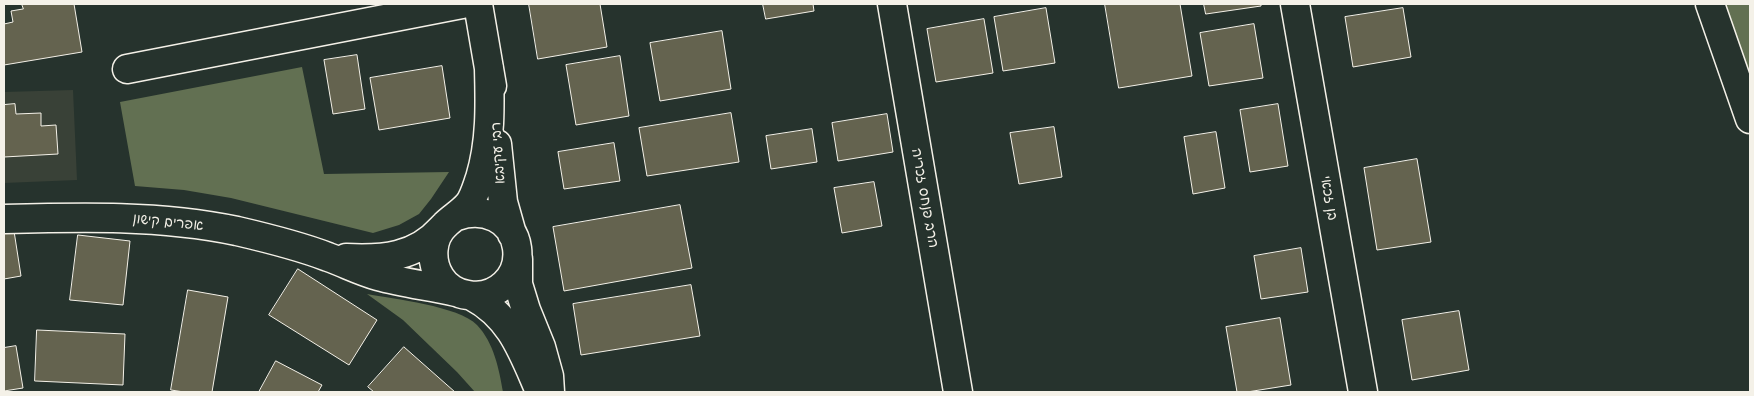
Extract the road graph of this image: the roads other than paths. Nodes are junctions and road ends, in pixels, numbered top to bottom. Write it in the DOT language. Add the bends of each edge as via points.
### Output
graph roads {
  1 [pos="462,4"];
  2 [pos="478,4"];
  3 [pos="892,4"];
  4 [pos="1295,4"];
  5 [pos="1710,4"];
  6 [pos="489,68"];
  7 [pos="127,69"];
  8 [pos="1750,119"];
  9 [pos="4,218"];
  10 [pos="449,222"];
  11 [pos="515,245"];
  12 [pos="328,257"];
  13 [pos="464,294"];
  14 [pos="540,392"];
  15 [pos="550,392"];
  16 [pos="958,392"];
  17 [pos="1363,392"];
  1 -- 7 [label="street"];
  2 -- 6 [label="street, רבי עקיבא"];
  3 -- 16 [label="street, הרב פנחס זכריה"];
  4 -- 17 [label="street, בן זכאי"];
  5 -- 8 [label="street"];
  6 -- 10 [label="street, רבי עקיבא" via="484,162 469,204"];
  6 -- 11 [label="street, רבי עקיבא" via="495,103 500,186"];
  9 -- 12 [label="street, אפרים קישון" via="96,217 187,223 239,232"];
  10 -- 11 [label="street" via="476,212 489,214 500,220"];
  10 -- 12 [label="street, אפרים קישון" via="423,246 401,254"];
  10 -- 13 [label="street" via="434,247 435,266 441,278"];
  11 -- 13 [label="street" via="515,268 505,284 487,295"];
  11 -- 15 [label="street, רבי עקיבא" via="518,284 541,347"];
  12 -- 13 [label="street, אפרים קישון" via="380,276"];
  13 -- 14 [label="street" via="487,304 506,324 521,348"];
}
